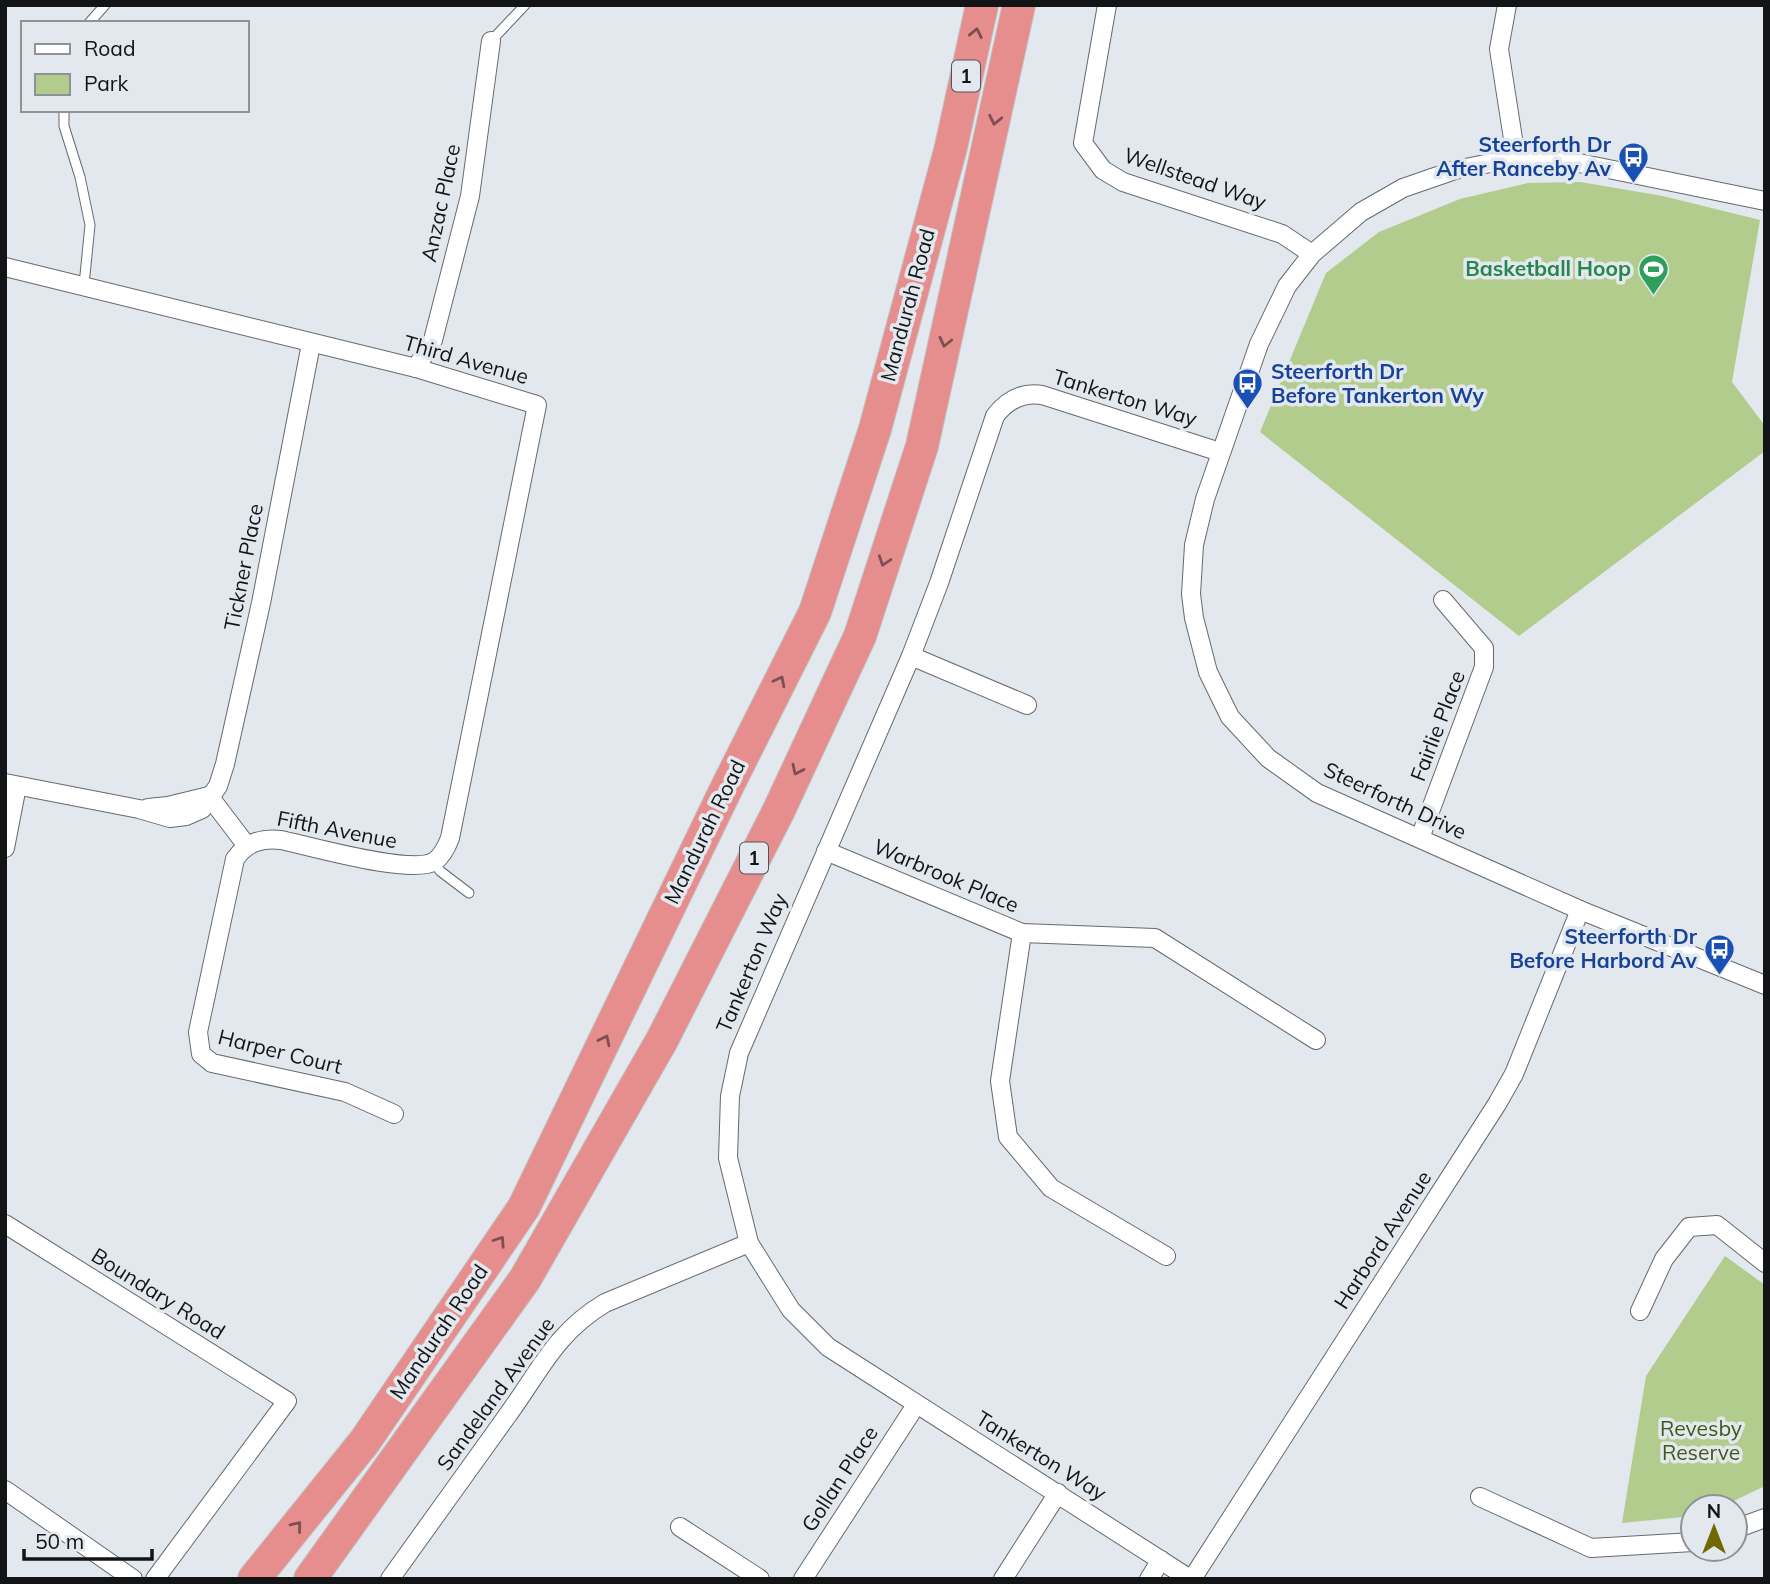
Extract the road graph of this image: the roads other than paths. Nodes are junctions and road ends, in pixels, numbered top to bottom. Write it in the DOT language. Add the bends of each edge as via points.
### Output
graph roads {
  1 [pos="105,5"];
  2 [pos="525,5"];
  3 [pos="982,5"];
  4 [pos="1019,5"];
  5 [pos="1107,5"];
  6 [pos="1507,5"];
  7 [pos="91,21"];
  8 [pos="491,41"];
  9 [pos="64,112"];
  10 [pos="1516,158"];
  11 [pos="1765,201"];
  12 [pos="1312,254"];
  13 [pos="5,267"];
  14 [pos="83,285"];
  15 [pos="312,344"];
  16 [pos="416,368"];
  17 [pos="1220,452"];
  18 [pos="1443,600"];
  19 [pos="911,656"];
  20 [pos="1027,705"];
  21 [pos="11,785"];
  22 [pos="209,796"];
  23 [pos="1420,838"];
  24 [pos="247,846"];
  25 [pos="5,848"];
  26 [pos="826,851"];
  27 [pos="434,862"];
  28 [pos="469,893"];
  29 [pos="1580,910"];
  30 [pos="1022,933"];
  31 [pos="1765,985"];
  32 [pos="1316,1040"];
  33 [pos="394,1114"];
  34 [pos="5,1224"];
  35 [pos="749,1243"];
  36 [pos="1166,1256"];
  37 [pos="1765,1263"];
  38 [pos="1640,1311"];
  39 [pos="916,1405"];
  40 [pos="5,1490"];
  41 [pos="1058,1493"];
  42 [pos="1480,1497"];
  43 [pos="680,1527"];
  44 [pos="1679,1543"];
  45 [pos="1161,1560"];
  46 [pos="133,1579"];
  47 [pos="155,1579"];
  48 [pos="254,1579"];
  49 [pos="310,1579"];
  50 [pos="390,1579"];
  51 [pos="760,1579"];
  52 [pos="803,1579"];
  53 [pos="1003,1579"];
  54 [pos="1149,1579"];
  55 [pos="1191,1579"];
  1 -- 7 [label="lane"];
  2 -- 8 [label="lane"];
  48 -- 3 [label="highway, Mandurah Road / 1, one-way" via="365,1441 524,1206 815,612 875,429 951,148"];
  4 -- 49 [label="highway, Mandurah Road / 1, one-way" via="922,446 860,636 779,810 662,1040 525,1279"];
  5 -- 12 [label="street, Wellstead Way" via="1083,143 1103,170 1123,183 1282,233"];
  6 -- 10 [label="street" via="1499,49"];
  8 -- 16 [label="street, Anzac Place" via="470,196 433,340"];
  9 -- 14 [label="lane" via="89,225"];
  10 -- 11 [label="street, Steerforth Drive" via="1579,163"];
  10 -- 12 [label="street, Steerforth Drive" via="1455,170 1404,188 1361,212"];
  12 -- 17 [label="street, Steerforth Drive" via="1274,310"];
  13 -- 14 [label="street, Third Avenue"];
  14 -- 15 [label="street, Third Avenue"];
  15 -- 16 [label="street, Third Avenue"];
  15 -- 22 [label="street, Tickner Place" via="225,764 218,786"];
  16 -- 27 [label="street, Third Avenue" via="537,405 450,838"];
  17 -- 19 [label="street, Tankerton Way" via="1042,395 1030,393 1003,405 988,433 940,583"];
  17 -- 23 [label="street, Steerforth Drive" via="1194,545 1191,594 1200,648 1230,717 1268,758 1317,793"];
  18 -- 23 [label="street, Fairlie Place" via="1484,648 1484,667"];
  19 -- 20 [label="street"];
  19 -- 26 [label="street, Tankerton Way"];
  21 -- 22 [label="street" via="139,808"];
  21 -- 25 [label="street"];
  22 -- 24 [label="street"];
  23 -- 29 [label="street, Steerforth Drive"];
  24 -- 27 [label="street, Fifth Avenue" via="265,839 281,840 403,866"];
  24 -- 33 [label="street, Harper Court" via="235,859 198,1032 201,1054 212,1063 345,1092"];
  26 -- 30 [label="street, Warbrook Place"];
  26 -- 35 [label="street, Tankerton Way" via="739,1053 730,1096 728,1158"];
  27 -- 28 [label="lane"];
  29 -- 31 [label="street, Steerforth Drive"];
  29 -- 55 [label="street, Harbord Avenue" via="1514,1074 1497,1104"];
  30 -- 32 [label="street, Warbrook Place" via="1154,938"];
  30 -- 36 [label="street" via="1000,1081 1008,1137 1051,1188"];
  34 -- 47 [label="street, Boundary Road" via="287,1401"];
  35 -- 39 [label="street, Tankerton Way" via="791,1310 828,1347"];
  35 -- 50 [label="street, Sandeland Avenue" via="583,1316 558,1341"];
  37 -- 38 [label="street" via="1717,1225 1689,1227 1664,1259"];
  39 -- 41 [label="street, Tankerton Way"];
  39 -- 52 [label="street, Gollan Place"];
  40 -- 46 [label="street"];
  41 -- 45 [label="street, Tankerton Way"];
  41 -- 53 [label="street"];
  42 -- 44 [label="street" via="1591,1548"];
  43 -- 51 [label="street"];
  45 -- 54 [label="street"];
  45 -- 55 [label="street, Tankerton Way"];
}
